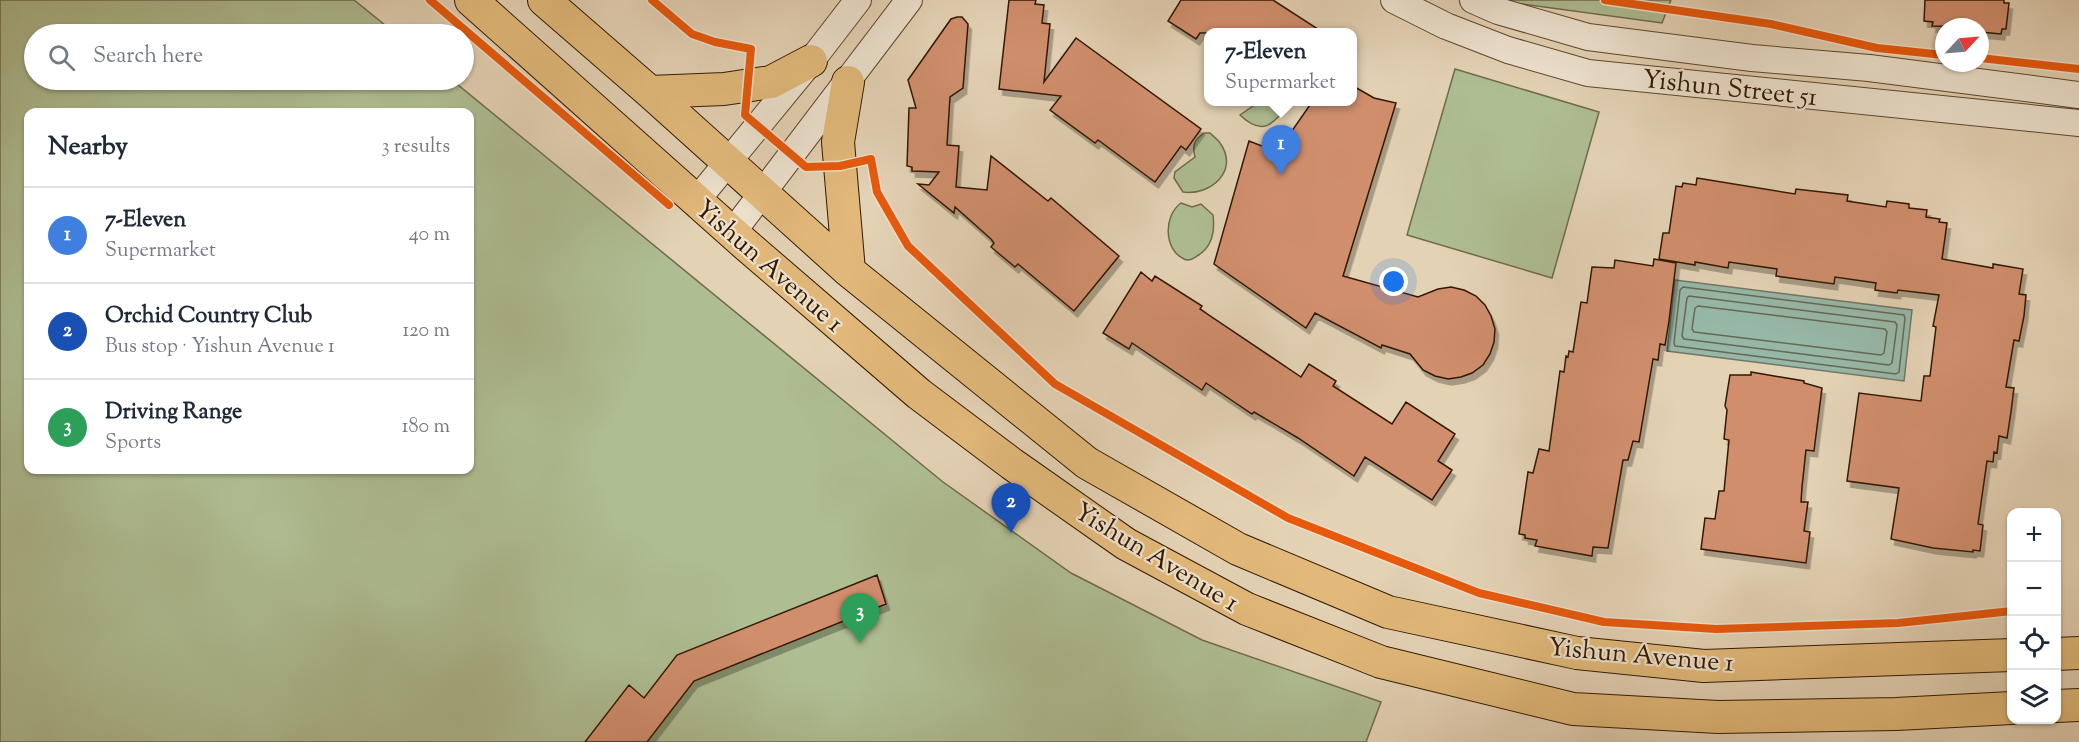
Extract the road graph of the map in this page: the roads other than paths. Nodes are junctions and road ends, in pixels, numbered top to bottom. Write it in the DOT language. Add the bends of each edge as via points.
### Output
graph roads {
  1 [pos="471,0"];
  2 [pos="544,0"];
  3 [pos="858,0"];
  4 [pos="909,0"];
  5 [pos="1394,0"];
  6 [pos="1473,0"];
  7 [pos="811,61"];
  8 [pos="848,82"];
  9 [pos="1990,84"];
  10 [pos="650,92"];
  11 [pos="2079,95"];
  12 [pos="1984,113"];
  13 [pos="2079,123"];
  14 [pos="728,163"];
  15 [pos="763,195"];
  16 [pos="696,201"];
  17 [pos="732,233"];
  18 [pos="849,271"];
  19 [pos="2079,653"];
  20 [pos="2061,654"];
  21 [pos="2007,655"];
  22 [pos="2079,705"];
  23 [pos="2061,706"];
  24 [pos="2007,708"];
  1 -- 16 [label="main road, Yishun Avenue 1"];
  2 -- 10 [label="main road, Yishun Avenue 1"];
  3 -- 7 [label="street"];
  4 -- 8 [label="street"];
  5 -- 12 [label="street, Yishun Street 51" via="1498,46 1588,73"];
  6 -- 9 [label="street, Yishun Street 51" via="1497,11 1588,37"];
  7 -- 10 [label="main road" via="771,82 724,89"];
  7 -- 14 [label="street"];
  8 -- 15 [label="street"];
  8 -- 18 [label="main road" via="838,142"];
  9 -- 11 [label="street, Yishun Street 51"];
  9 -- 12 [label="street"];
  10 -- 14 [label="main road, Yishun Avenue 1"];
  12 -- 13 [label="street, Yishun Street 51"];
  14 -- 15 [label="main road, Yishun Avenue 1"];
  14 -- 16 [label="street"];
  15 -- 17 [label="street"];
  15 -- 18 [label="main road, Yishun Avenue 1"];
  16 -- 17 [label="main road, Yishun Avenue 1"];
  17 -- 24 [label="main road, Yishun Avenue 1" via="919,394 1126,544 1247,609 1381,662 1573,709 1718,717"];
  18 -- 21 [label="main road, Yishun Avenue 1" via="1087,464 1238,549 1388,612 1578,653 1704,666"];
  19 -- 20 [label="main road"];
  22 -- 23 [label="main road"];
}
